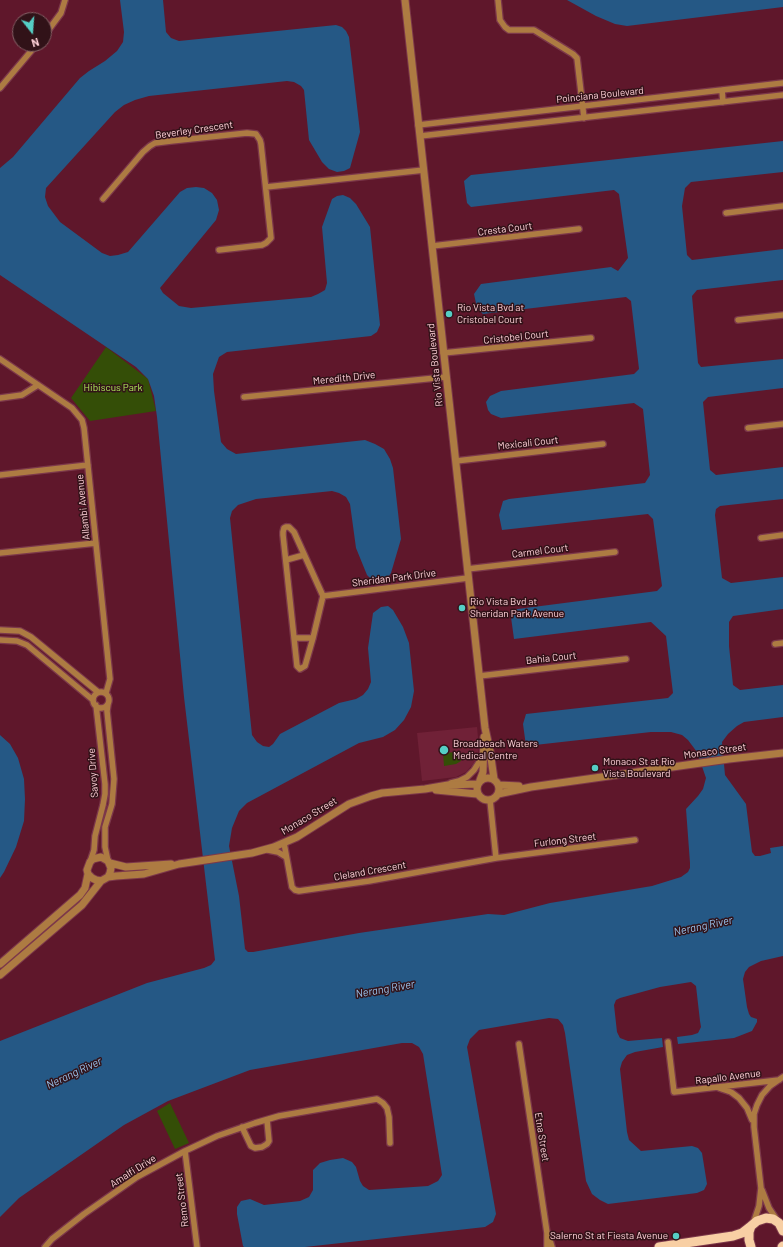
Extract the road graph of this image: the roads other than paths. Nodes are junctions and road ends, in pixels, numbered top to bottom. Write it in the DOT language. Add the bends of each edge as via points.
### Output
graph roads {
  1 [pos="65,0"];
  2 [pos="405,0"];
  3 [pos="498,0"];
  4 [pos="52,25"];
  5 [pos="30,52"];
  6 [pos="783,83"];
  7 [pos="0,88"];
  8 [pos="722,90"];
  9 [pos="783,95"];
  10 [pos="723,102"];
  11 [pos="583,105"];
  12 [pos="584,118"];
  13 [pos="418,124"];
  14 [pos="420,136"];
  15 [pos="424,170"];
  16 [pos="266,187"];
  17 [pos="103,199"];
  18 [pos="783,206"];
  19 [pos="726,212"];
  20 [pos="580,229"];
  21 [pos="432,246"];
  22 [pos="219,250"];
  23 [pos="783,315"];
  24 [pos="738,320"];
  25 [pos="591,338"];
  26 [pos="444,353"];
  27 [pos="0,359"];
  28 [pos="446,377"];
  29 [pos="38,385"];
  30 [pos="244,397"];
  31 [pos="0,398"];
  32 [pos="783,424"];
  33 [pos="748,428"];
  34 [pos="603,444"];
  35 [pos="456,460"];
  36 [pos="88,465"];
  37 [pos="0,475"];
  38 [pos="783,535"];
  39 [pos="761,538"];
  40 [pos="96,542"];
  41 [pos="615,552"];
  42 [pos="0,553"];
  43 [pos="304,556"];
  44 [pos="286,560"];
  45 [pos="467,569"];
  46 [pos="468,578"];
  47 [pos="323,596"];
  48 [pos="0,630"];
  49 [pos="294,638"];
  50 [pos="313,638"];
  51 [pos="0,640"];
  52 [pos="783,643"];
  53 [pos="774,644"];
  54 [pos="626,659"];
  55 [pos="479,676"];
  56 [pos="84,681"];
  57 [pos="78,688"];
  58 [pos="98,692"];
  59 [pos="106,693"];
  60 [pos="94,702"];
  61 [pos="108,704"];
  62 [pos="484,728"];
  63 [pos="783,753"];
  64 [pos="483,756"];
  65 [pos="494,779"];
  66 [pos="479,782"];
  67 [pos="499,785"];
  68 [pos="448,786"];
  69 [pos="531,787"];
  70 [pos="426,789"];
  71 [pos="477,794"];
  72 [pos="498,794"];
  73 [pos="490,800"];
  74 [pos="635,840"];
  75 [pos="284,843"];
  76 [pos="264,850"];
  77 [pos="286,857"];
  78 [pos="496,858"];
  79 [pos="90,862"];
  80 [pos="109,862"];
  81 [pos="179,864"];
  82 [pos="88,874"];
  83 [pos="108,877"];
  84 [pos="101,881"];
  85 [pos="66,907"];
  86 [pos="72,914"];
  87 [pos="0,964"];
  88 [pos="0,975"];
  89 [pos="668,1042"];
  90 [pos="519,1044"];
  91 [pos="782,1079"];
  92 [pos="717,1087"];
  93 [pos="267,1120"];
  94 [pos="242,1127"];
  95 [pos="755,1130"];
  96 [pos="390,1142"];
  97 [pos="185,1151"];
  98 [pos="761,1188"];
  99 [pos="780,1223"];
  100 [pos="752,1225"];
  101 [pos="783,1231"];
  102 [pos="547,1233"];
  103 [pos="45,1247"];
  104 [pos="197,1247"];
  105 [pos="547,1247"];
  106 [pos="552,1247"];
  107 [pos="659,1247"];
  108 [pos="751,1247"];
  1 -- 4 [label="street" via="61,13"];
  2 -- 13 [label="street, Rio Vista Boulevard"];
  3 -- 11 [label="street" via="500,20 509,30 534,30 576,58"];
  5 -- 7 [label="street"];
  6 -- 8 [label="street, Poinciana Boulevard"];
  8 -- 10 [label="street"];
  8 -- 11 [label="street, Poinciana Boulevard"];
  9 -- 10 [label="street, Poinciana Boulevard"];
  10 -- 12 [label="street, Poinciana Boulevard"];
  11 -- 12 [label="street"];
  11 -- 13 [label="street, Poinciana Boulevard"];
  12 -- 14 [label="street, Poinciana Boulevard"];
  13 -- 14 [label="street, Rio Vista Boulevard"];
  14 -- 15 [label="street, Rio Vista Boulevard"];
  15 -- 16 [label="street"];
  15 -- 21 [label="street, Rio Vista Boulevard"];
  16 -- 17 [label="street, Beverley Crescent" via="260,140 256,134 247,132 155,143 143,152"];
  16 -- 22 [label="street, Beverley Crescent" via="271,235 269,241 262,245"];
  18 -- 19 [label="street"];
  20 -- 21 [label="street, Cresta Court"];
  21 -- 26 [label="street, Rio Vista Boulevard"];
  23 -- 24 [label="street"];
  25 -- 26 [label="street, Cristobel Court"];
  26 -- 28 [label="street, Rio Vista Boulevard"];
  27 -- 29 [label="street, Allambi Avenue"];
  28 -- 30 [label="street, Meredith Drive"];
  28 -- 35 [label="street, Rio Vista Boulevard"];
  29 -- 31 [label="street" via="22,395"];
  29 -- 36 [label="street, Allambi Avenue" via="72,408 82,420"];
  32 -- 33 [label="street"];
  34 -- 35 [label="street, Mexicali Court"];
  35 -- 45 [label="street, Rio Vista Boulevard"];
  36 -- 37 [label="street"];
  36 -- 40 [label="street, Allambi Avenue"];
  38 -- 39 [label="street"];
  40 -- 42 [label="street"];
  40 -- 59 [label="street, Allambi Avenue" via="110,679"];
  41 -- 45 [label="street, Carmel Court"];
  43 -- 44 [label="street"];
  43 -- 44 [label="street" via="294,532 286,527 283,532"];
  43 -- 47 [label="street"];
  44 -- 49 [label="street"];
  45 -- 46 [label="street, Rio Vista Boulevard"];
  46 -- 47 [label="street, Sheridan Park Drive"];
  46 -- 55 [label="street, Rio Vista Boulevard"];
  47 -- 50 [label="street"];
  48 -- 56 [label="street" via="20,631 31,637"];
  49 -- 50 [label="street"];
  49 -- 50 [label="street" via="297,666 300,669 305,666"];
  51 -- 57 [label="street" via="17,641 27,645"];
  52 -- 53 [label="street"];
  54 -- 55 [label="street, Bahia Court"];
  55 -- 62 [label="street, Rio Vista Boulevard"];
  56 -- 57 [label="street"];
  56 -- 58 [label="street"];
  57 -- 60 [label="street"];
  58 -- 59 [label="street"];
  58 -- 60 [label="street" via="94,696"];
  59 -- 61 [label="street" via="109,697"];
  60 -- 61 [label="street" via="101,708"];
  60 -- 79 [label="street, Savoy Drive" via="105,794"];
  61 -- 80 [label="street, Savoy Drive" via="114,779 112,804 104,841"];
  62 -- 64 [label="street, Rio Vista Boulevard"];
  62 -- 65 [label="street, Rio Vista Boulevard"];
  63 -- 69 [label="street, Monaco Street"];
  64 -- 66 [label="street, Rio Vista Boulevard" via="483,772"];
  64 -- 68 [label="street" via="467,777"];
  65 -- 66 [label="street" via="485,778"];
  65 -- 67 [label="street"];
  66 -- 68 [label="street, Monaco Street"];
  66 -- 71 [label="street"];
  67 -- 69 [label="street, Monaco Street"];
  67 -- 72 [label="street"];
  68 -- 70 [label="street, Monaco Street"];
  69 -- 72 [label="street, Monaco Street"];
  70 -- 71 [label="street, Monaco Street"];
  70 -- 75 [label="street, Monaco Street" via="382,793 359,800"];
  71 -- 73 [label="street" via="483,799"];
  72 -- 73 [label="street"];
  73 -- 78 [label="street"];
  74 -- 78 [label="street, Furlong Street"];
  75 -- 76 [label="street, Monaco Street"];
  75 -- 77 [label="street, Cleland Crescent"];
  76 -- 77 [label="street" via="274,850"];
  76 -- 81 [label="street, Monaco Street"];
  77 -- 78 [label="street, Cleland Crescent" via="292,887 299,891"];
  79 -- 80 [label="street" via="100,857"];
  79 -- 82 [label="street"];
  80 -- 81 [label="street, Monaco Street" via="126,868"];
  80 -- 83 [label="street" via="111,868"];
  81 -- 83 [label="street, Monaco Street" via="144,874"];
  82 -- 84 [label="street"];
  82 -- 85 [label="street" via="85,888"];
  83 -- 84 [label="street"];
  84 -- 86 [label="street"];
  85 -- 86 [label="street"];
  85 -- 87 [label="street"];
  86 -- 88 [label="street"];
  89 -- 92 [label="street, Rapallo Avenue" via="674,1092"];
  90 -- 102 [label="street, Etna Street"];
  91 -- 92 [label="street, Rapallo Avenue"];
  91 -- 95 [label="street" via="766,1090 758,1101 754,1114"];
  92 -- 95 [label="street" via="731,1092 743,1102"];
  93 -- 94 [label="street, Amalfi Drive"];
  93 -- 94 [label="street" via="269,1141 262,1147 253,1148"];
  93 -- 96 [label="street, Amalfi Drive" via="377,1099 387,1108"];
  94 -- 97 [label="street, Amalfi Drive"];
  95 -- 98 [label="street"];
  97 -- 103 [label="street, Amalfi Drive" via="137,1177 84,1214"];
  97 -- 104 [label="street, Remo Street"];
  98 -- 99 [label="street" via="769,1208"];
  98 -- 100 [label="street" via="759,1206"];
  99 -- 100 [label="main road" via="766,1218"];
  99 -- 101 [label="main road"];
  100 -- 107 [label="main road" via="733,1236"];
  100 -- 108 [label="main road" via="749,1238"];
  102 -- 105 [label="street, Etna Street"];
  102 -- 106 [label="street, Etna Street"];
}
